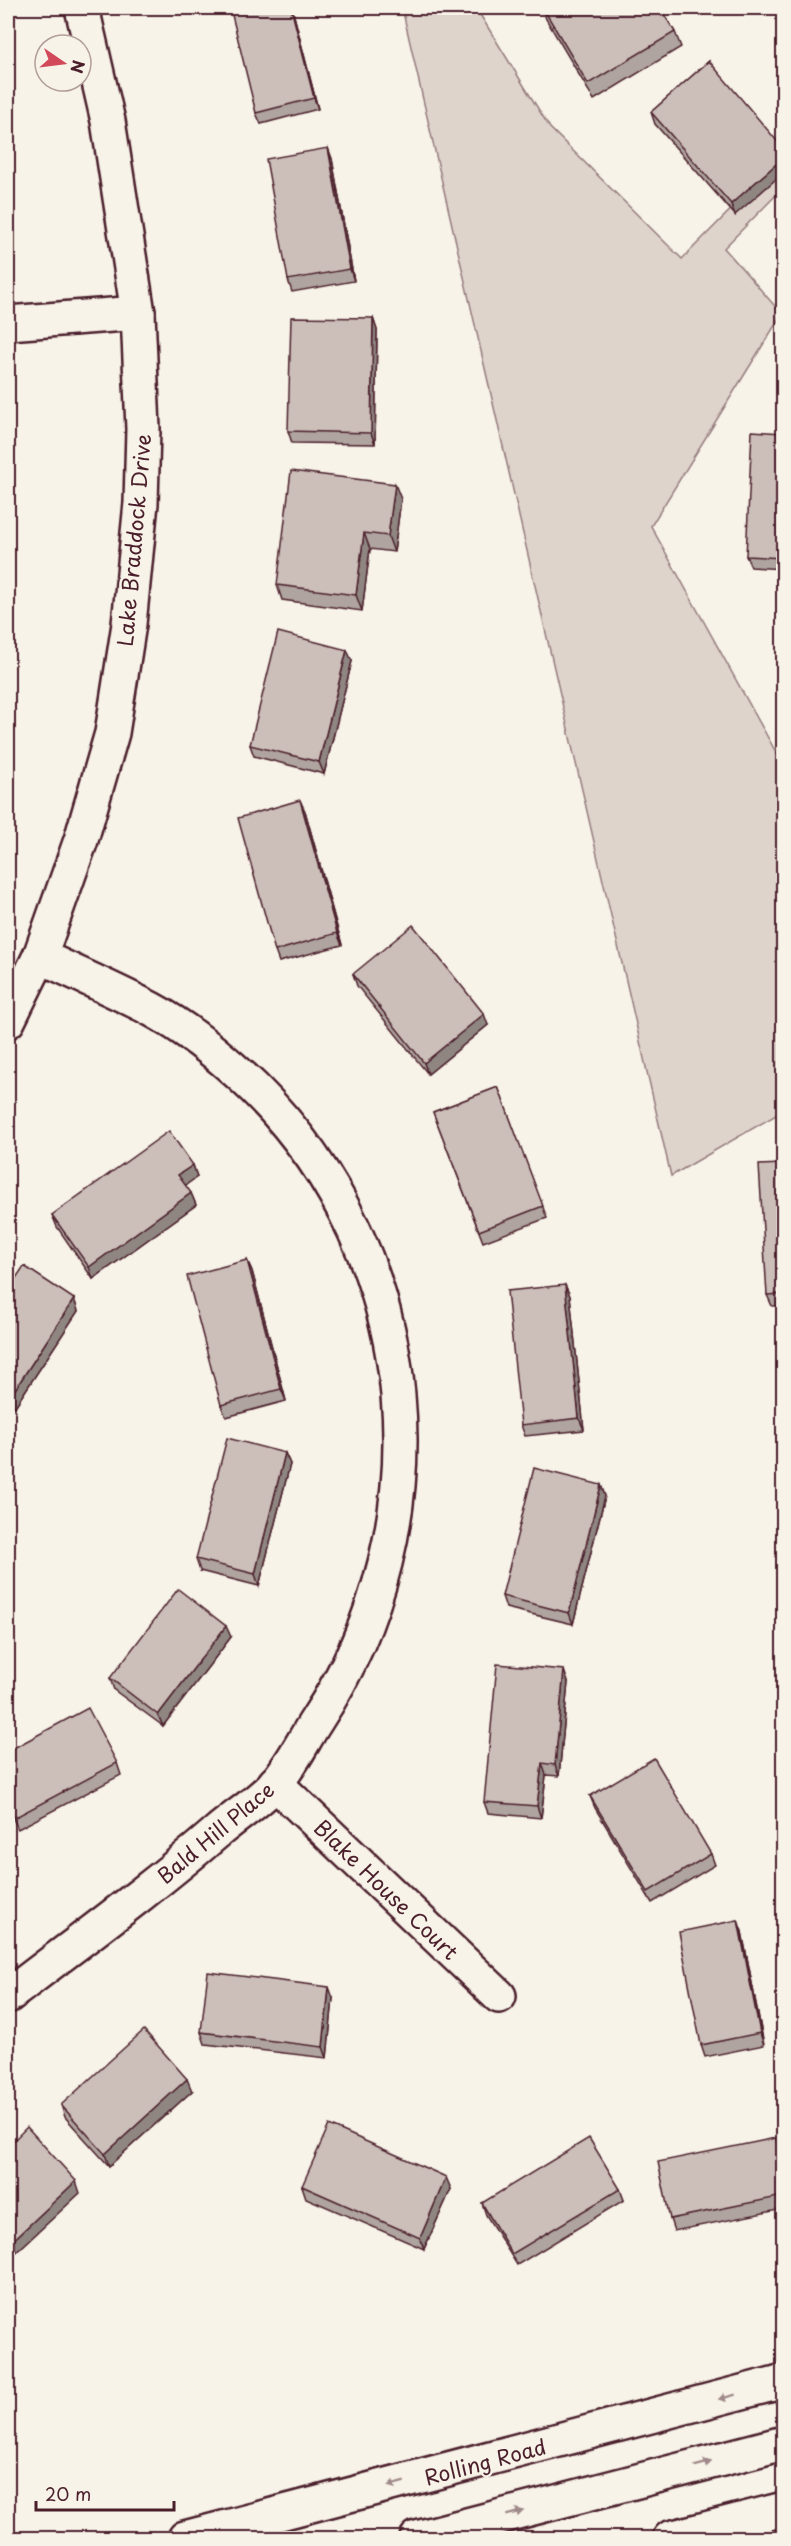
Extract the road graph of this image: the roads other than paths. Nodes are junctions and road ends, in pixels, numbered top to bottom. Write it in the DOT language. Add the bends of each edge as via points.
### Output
graph roads {
  1 [pos="82,8"];
  2 [pos="138,313"];
  3 [pos="8,323"];
  4 [pos="40,956"];
  5 [pos="8,1021"];
  6 [pos="276,1783"];
  7 [pos="8,1996"];
  8 [pos="499,1996"];
  9 [pos="783,2381"];
  10 [pos="783,2443"];
  11 [pos="783,2509"];
  12 [pos="185,2538"];
  13 [pos="417,2538"];
  14 [pos="670,2538"];
  1 -- 2 [label="street, Lake Braddock Drive" via="108,121"];
  2 -- 3 [label="street"];
  2 -- 4 [label="street, Lake Braddock Drive" via="143,429 141,503 129,624 112,732 81,840"];
  4 -- 5 [label="street, Lake Braddock Drive"];
  4 -- 6 [label="street, Bald Hill Place" via="154,1010 212,1051 254,1089 297,1138 329,1185 359,1243 381,1305 395,1369 401,1426 399,1491 389,1554 368,1624 340,1684"];
  6 -- 7 [label="street, Bald Hill Place" via="189,1856"];
  6 -- 8 [label="street, Blake House Court"];
  9 -- 12 [label="street, Rolling Road, one-way"];
  13 -- 10 [label="street, one-way"];
  11 -- 14 [label="street"];
}
